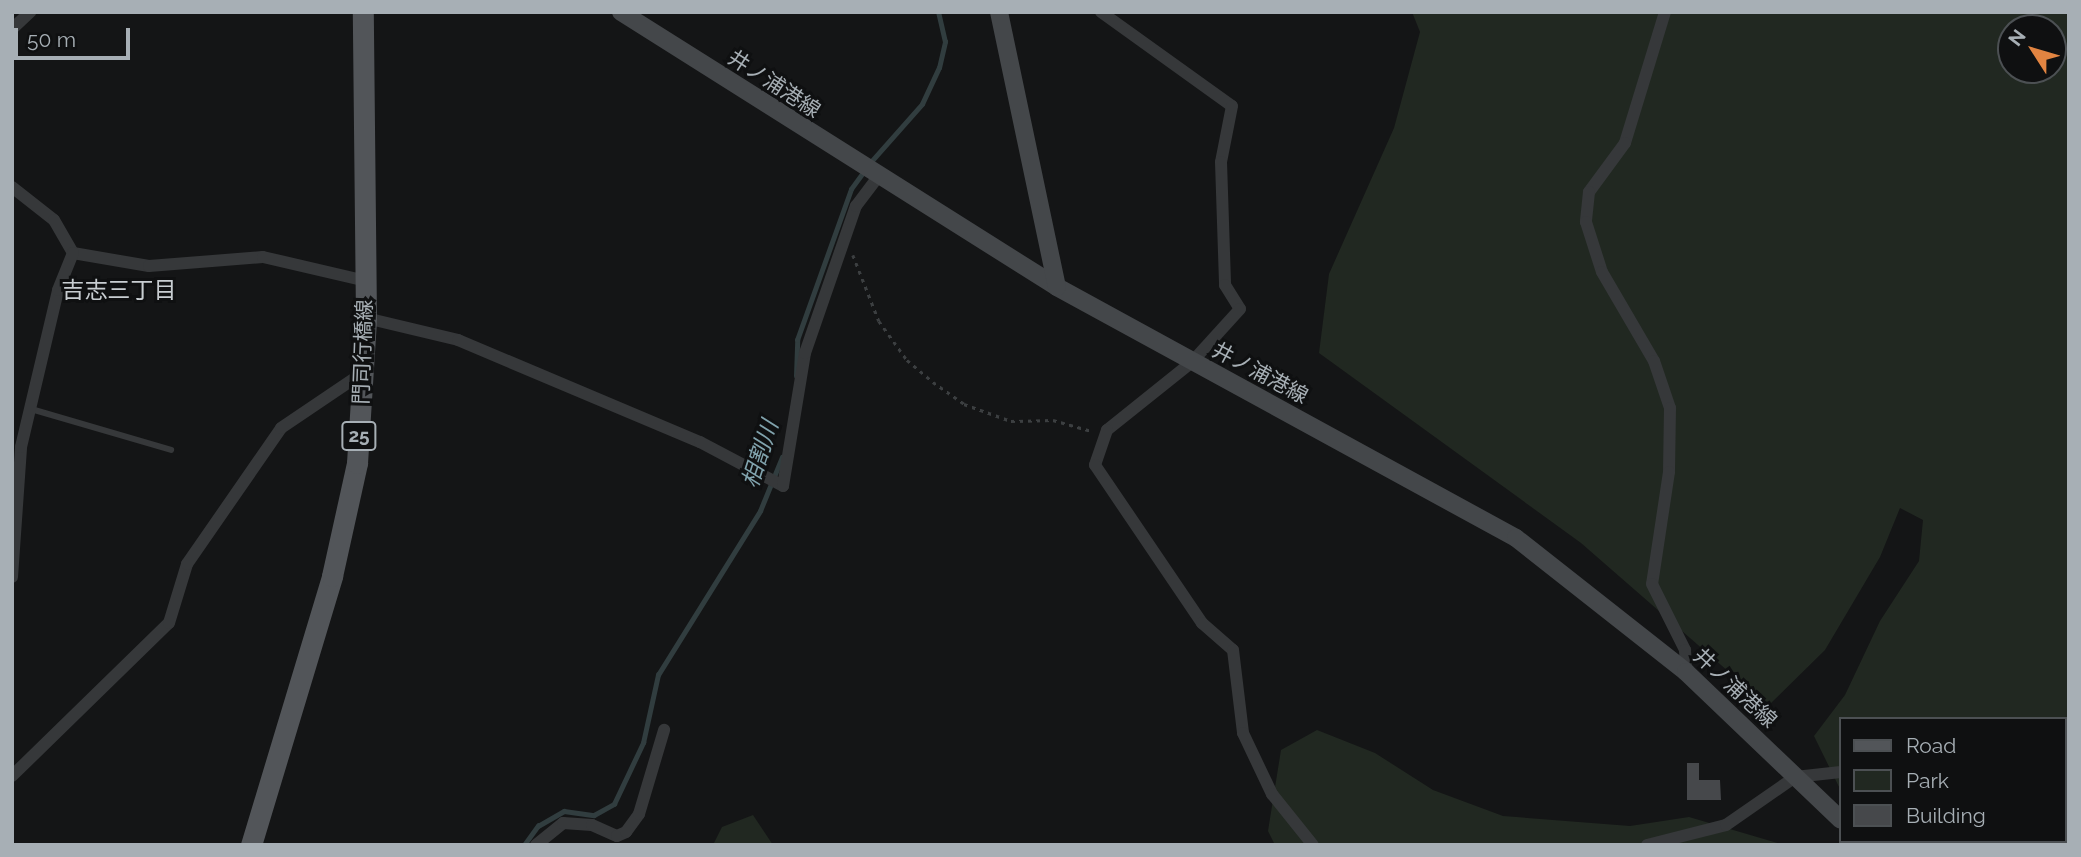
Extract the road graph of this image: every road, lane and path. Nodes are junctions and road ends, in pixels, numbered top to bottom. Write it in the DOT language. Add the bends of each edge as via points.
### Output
graph roads {
  1 [pos="30,12"];
  2 [pos="363,12"];
  3 [pos="999,12"];
  4 [pos="1101,12"];
  5 [pos="1665,12"];
  6 [pos="625,13"];
  7 [pos="12,29"];
  8 [pos="877,178"];
  9 [pos="12,187"];
  10 [pos="846,240"];
  11 [pos="73,253"];
  12 [pos="366,281"];
  13 [pos="1057,287"];
  14 [pos="366,318"];
  15 [pos="1192,362"];
  16 [pos="364,372"];
  17 [pos="31,409"];
  18 [pos="1104,435"];
  19 [pos="171,450"];
  20 [pos="12,578"];
  21 [pos="1686,672"];
  22 [pos="664,730"];
  23 [pos="1840,772"];
  24 [pos="12,776"];
  25 [pos="1795,776"];
  26 [pos="1840,819"];
  27 [pos="615,840"];
  28 [pos="250,845"];
  29 [pos="536,845"];
  30 [pos="1313,845"];
  31 [pos="1647,845"];
  1 -- 7 [label="street"];
  2 -- 12 [label="main road, 門司行橋線 / 25"];
  3 -- 13 [label="main road"];
  4 -- 15 [label="street" via="1232,106 1221,162 1225,285 1240,309"];
  5 -- 21 [label="street" via="1625,143 1589,191 1586,222 1602,272 1654,361 1670,408 1669,472 1652,584 1685,650"];
  6 -- 8 [label="main road, 井ノ浦港線"];
  8 -- 10 [label="street" via="856,206"];
  8 -- 13 [label="main road, 井ノ浦港線"];
  9 -- 11 [label="street" via="54,220"];
  10 -- 14 [label="street" via="805,353 783,486 700,442 458,340"];
  10 -- 18 [label="path" via="879,321 907,360 933,382 964,404 1011,421 1053,420"];
  11 -- 12 [label="street" via="149,266 264,257"];
  11 -- 17 [label="street" via="58,290"];
  12 -- 14 [label="main road, 門司行橋線 / 25"];
  13 -- 15 [label="main road, 井ノ浦港線"];
  14 -- 16 [label="main road, 門司行橋線 / 25"];
  15 -- 18 [label="street"];
  15 -- 21 [label="main road, 井ノ浦港線" via="1469,508 1568,575"];
  16 -- 24 [label="street" via="281,428 187,564 169,623"];
  16 -- 28 [label="main road, 門司行橋線 / 25" via="357,463 331,576"];
  17 -- 19 [label="lane"];
  17 -- 20 [label="street" via="21,447"];
  18 -- 30 [label="street" via="1095,465 1202,623 1233,650 1243,733 1272,794"];
  21 -- 25 [label="main road, 井ノ浦港線"];
  22 -- 27 [label="street" via="639,814"];
  23 -- 25 [label="street"];
  25 -- 26 [label="main road, 井ノ浦港線"];
  25 -- 31 [label="street" via="1726,825"];
  27 -- 29 [label="street" via="592,825 563,824"];
}
